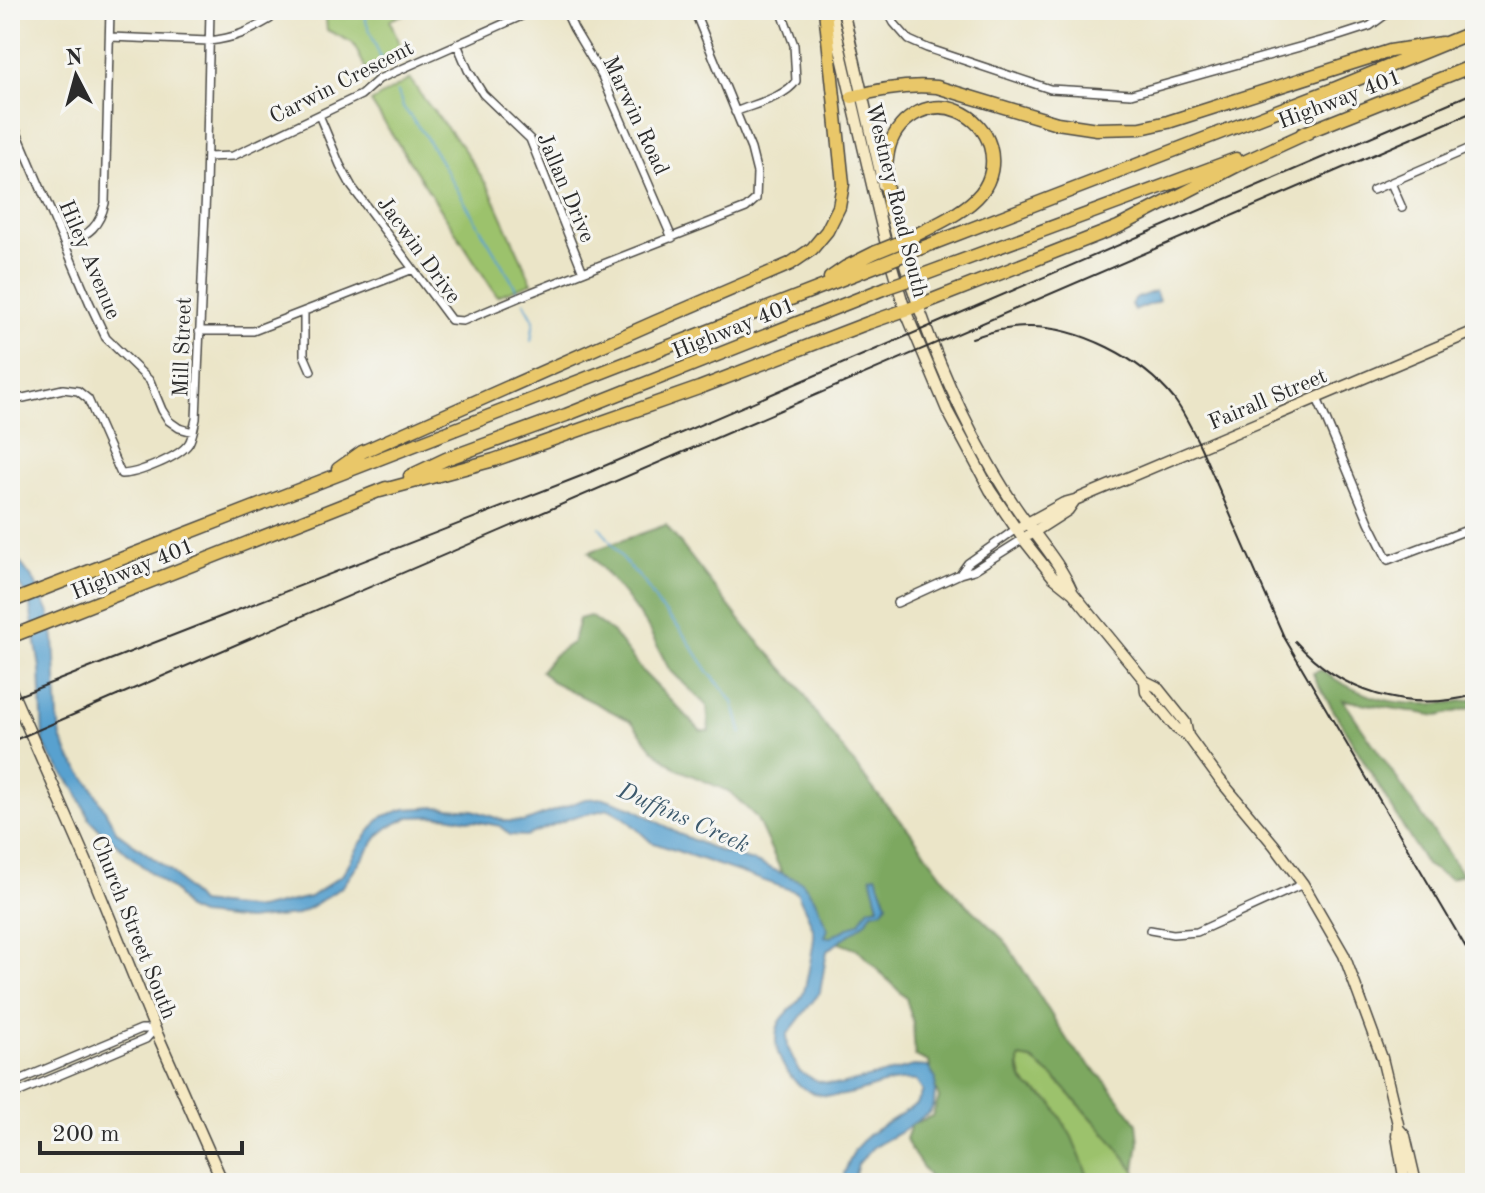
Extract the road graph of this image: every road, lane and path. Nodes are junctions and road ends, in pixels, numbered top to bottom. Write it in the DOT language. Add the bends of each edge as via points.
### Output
graph roads {
  1 [pos="110,10"];
  2 [pos="210,10"];
  3 [pos="535,10"];
  4 [pos="565,10"];
  5 [pos="694,10"];
  6 [pos="781,10"];
  7 [pos="825,10"];
  8 [pos="831,10"];
  9 [pos="843,10"];
  10 [pos="887,10"];
  11 [pos="1392,10"];
  12 [pos="270,19"];
  13 [pos="1475,31"];
  14 [pos="110,37"];
  15 [pos="209,41"];
  16 [pos="1442,43"];
  17 [pos="457,44"];
  18 [pos="1475,65"];
  19 [pos="858,96"];
  20 [pos="735,112"];
  21 [pos="319,115"];
  22 [pos="10,116"];
  23 [pos="1309,132"];
  24 [pos="1475,146"];
  25 [pos="207,157"];
  26 [pos="1391,183"];
  27 [pos="1373,190"];
  28 [pos="889,208"];
  29 [pos="1402,208"];
  30 [pos="672,238"];
  31 [pos="910,245"];
  32 [pos="66,246"];
  33 [pos="413,269"];
  34 [pos="583,272"];
  35 [pos="911,308"];
  36 [pos="304,312"];
  37 [pos="199,331"];
  38 [pos="1475,331"];
  39 [pos="311,371"];
  40 [pos="1317,398"];
  41 [pos="10,401"];
  42 [pos="193,432"];
  43 [pos="324,479"];
  44 [pos="380,491"];
  45 [pos="1475,527"];
  46 [pos="1030,528"];
  47 [pos="1020,534"];
  48 [pos="1073,593"];
  49 [pos="10,602"];
  50 [pos="897,603"];
  51 [pos="10,637"];
  52 [pos="10,687"];
  53 [pos="1303,884"];
  54 [pos="1150,930"];
  55 [pos="155,1029"];
  56 [pos="10,1084"];
  57 [pos="10,1096"];
  58 [pos="1399,1129"];
  59 [pos="1475,1181"];
  60 [pos="223,1183"];
  61 [pos="1405,1183"];
  62 [pos="1416,1183"];
  63 [pos="1469,1183"];
  1 -- 14 [label="street"];
  2 -- 15 [label="street, Mill Street"];
  3 -- 17 [label="street, Carwin Crescent"];
  4 -- 30 [label="street, Marwin Road" via="602,76"];
  5 -- 20 [label="street"];
  6 -- 20 [label="street" via="794,45 796,81 780,94"];
  7 -- 43 [label="highway" via="843,184 839,207 812,249 758,279 362,452"];
  8 -- 19 [label="main road, Westney Road South"];
  9 -- 19 [label="main road, Westney Road South"];
  10 -- 11 [label="street" via="909,40 947,56 1050,89 1131,94 1339,36 1370,26"];
  12 -- 15 [label="street" via="237,36"];
  13 -- 16 [label="highway, Highway 401"];
  14 -- 15 [label="street"];
  14 -- 32 [label="street" via="105,203 89,234"];
  15 -- 25 [label="street, Mill Street"];
  16 -- 19 [label="highway" via="1390,51 1141,128 1057,123 937,87 900,87"];
  16 -- 31 [label="highway, Highway 401" via="1336,88"];
  17 -- 21 [label="street, Carwin Crescent" via="379,79 361,95"];
  17 -- 34 [label="street, Jallan Drive" via="483,94 530,139"];
  18 -- 23 [label="highway, Highway 401"];
  19 -- 28 [label="main road, Westney Road South"];
  19 -- 35 [label="main road, Westney Road South" via="883,235"];
  20 -- 30 [label="street, Jacwin Drive" via="757,173 756,199"];
  21 -- 25 [label="street, Carwin Crescent" via="233,156"];
  21 -- 33 [label="street, Jacwin Drive" via="352,187"];
  22 -- 32 [label="street, Hiley Avenue"];
  23 -- 35 [label="highway" via="1118,227"];
  23 -- 44 [label="highway, Highway 401, bridge" via="888,287 446,459"];
  24 -- 26 [label="street"];
  25 -- 37 [label="street, Mill Street"];
  26 -- 27 [label="street"];
  26 -- 29 [label="street"];
  28 -- 31 [label="highway" via="887,155 905,121 915,113 943,107 981,127 993,150 982,193"];
  28 -- 35 [label="main road, Westney Road South"];
  30 -- 34 [label="street, Jacwin Drive"];
  31 -- 43 [label="highway, Highway 401, bridge" via="818,287"];
  32 -- 42 [label="street, Hiley Avenue" via="106,338 150,381 169,421"];
  33 -- 34 [label="street, Jacwin Drive" via="451,320 463,321"];
  33 -- 36 [label="street"];
  35 -- 44 [label="highway" via="494,460"];
  35 -- 46 [label="main road, Westney Road South" via="989,464"];
  35 -- 47 [label="main road, Westney Road South" via="947,410"];
  36 -- 37 [label="street" via="253,331"];
  36 -- 39 [label="street" via="304,355"];
  37 -- 42 [label="street, Mill Street"];
  38 -- 40 [label="main road, Fairall Street"];
  40 -- 45 [label="street" via="1388,560"];
  40 -- 46 [label="main road, Fairall Street" via="1075,500 1068,510"];
  41 -- 42 [label="street" via="63,389 78,391 88,399 121,474 178,453"];
  43 -- 49 [label="highway, Highway 401"];
  44 -- 51 [label="highway, Highway 401"];
  46 -- 47 [label="main road, Fairall Street"];
  46 -- 48 [label="main road, Westney Road South"];
  47 -- 48 [label="main road, Westney Road South" via="1053,577"];
  47 -- 50 [label="street" via="974,570"];
  48 -- 53 [label="main road, Westney Road South" via="1145,681 1177,711 1188,736"];
  52 -- 55 [label="main road, Church Street South"];
  53 -- 54 [label="street" via="1197,932"];
  53 -- 58 [label="main road, Westney Road South" via="1344,955 1382,1058"];
  55 -- 56 [label="street" via="141,1029"];
  55 -- 57 [label="street" via="146,1039"];
  55 -- 60 [label="main road, Church Street South"];
  58 -- 61 [label="main road, Westney Road South"];
  58 -- 62 [label="main road, Westney Road South"];
  59 -- 63 [label="main road"];
}
